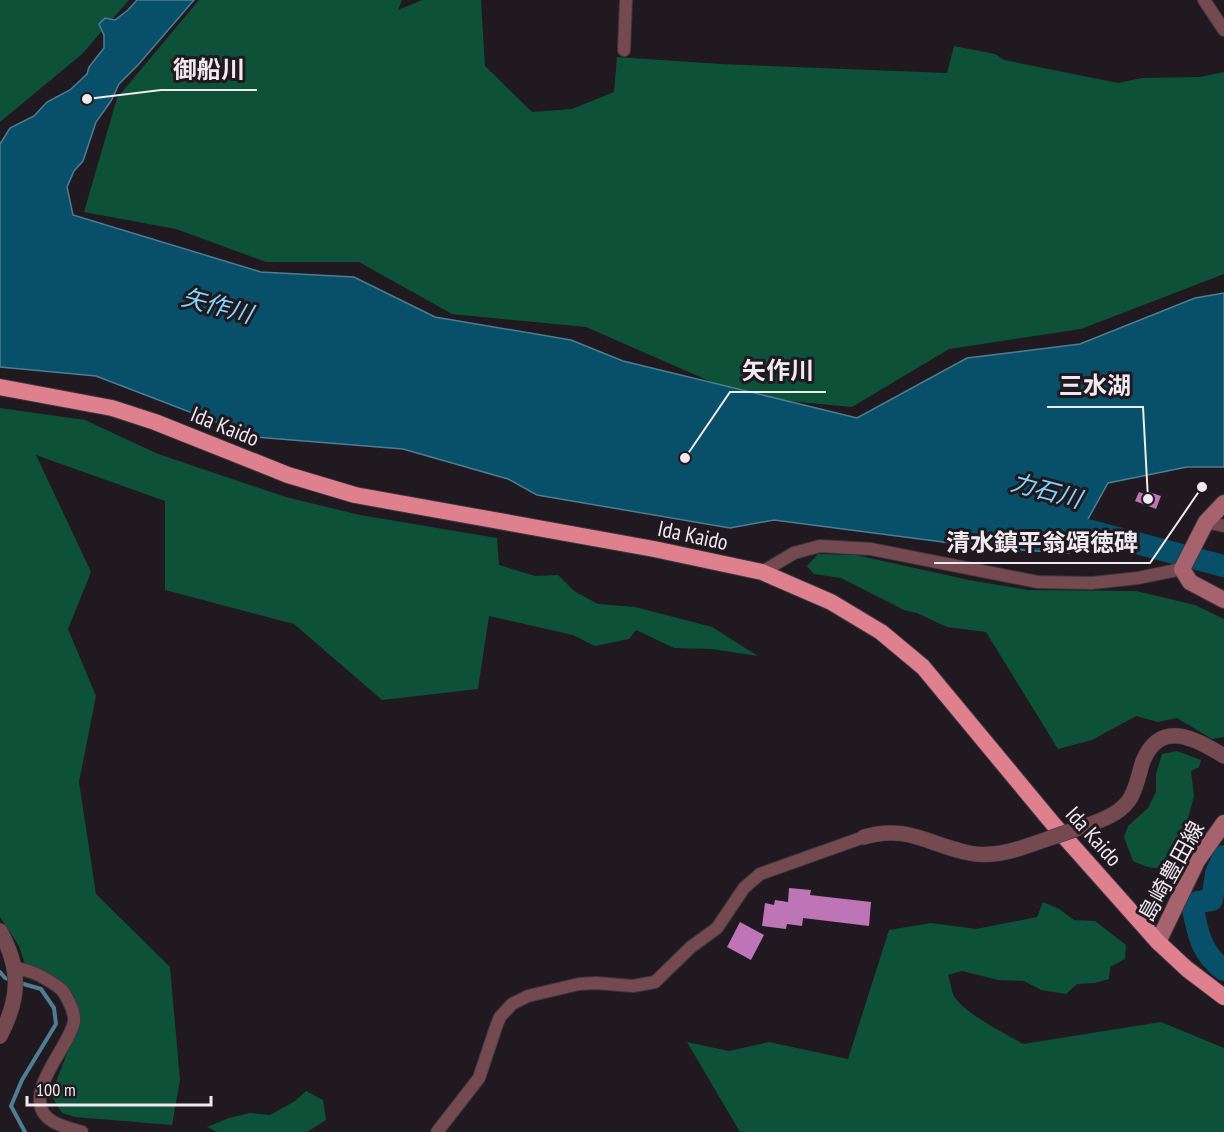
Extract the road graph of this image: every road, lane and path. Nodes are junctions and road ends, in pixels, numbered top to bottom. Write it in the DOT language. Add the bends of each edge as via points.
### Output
graph roads {
  1 [pos="626,0"];
  2 [pos="1204,0"];
  3 [pos="1224,30"];
  4 [pos="624,50"];
  5 [pos="0,387"];
  6 [pos="1224,503"];
  7 [pos="1205,524"];
  8 [pos="1224,526"];
  9 [pos="1182,569"];
  10 [pos="762,572"];
  11 [pos="1224,600"];
  12 [pos="1224,756"];
  13 [pos="1224,823"];
  14 [pos="864,837"];
  15 [pos="0,931"];
  16 [pos="1158,942"];
  17 [pos="16,970"];
  18 [pos="1224,997"];
  19 [pos="0,1036"];
  20 [pos="82,1132"];
  21 [pos="436,1132"];
  1 -- 4 [label="street"];
  2 -- 3 [label="street"];
  5 -- 10 [label="highway, Ida Kaido" via="112,408 288,475 355,495"];
  6 -- 7 [label="main road"];
  7 -- 8 [label="street"];
  7 -- 9 [label="main road"];
  9 -- 10 [label="street" via="1138,579 1038,582 871,549 820,546 794,553"];
  9 -- 11 [label="main road" via="1190,582"];
  10 -- 16 [label="highway, Ida Kaido" via="831,602 881,632 923,667 1054,825"];
  12 -- 14 [label="street, bridge" via="1180,736 1164,736 1151,746 1132,795 1113,815 1006,853 960,851 900,832"];
  13 -- 16 [label="main road, 島崎豊田線" via="1197,861"];
  14 -- 21 [label="street" via="760,874 744,888 717,928 655,982 633,986 579,984 537,993 512,1004 497,1015 479,1078"];
  15 -- 17 [label="street"];
  16 -- 18 [label="highway, Ida Kaido"];
  17 -- 19 [label="street" via="15,998"];
  17 -- 20 [label="street" via="33,971 49,981 63,991 71,1006 74,1020 70,1033 39,1097 43,1113 52,1121"];
}
